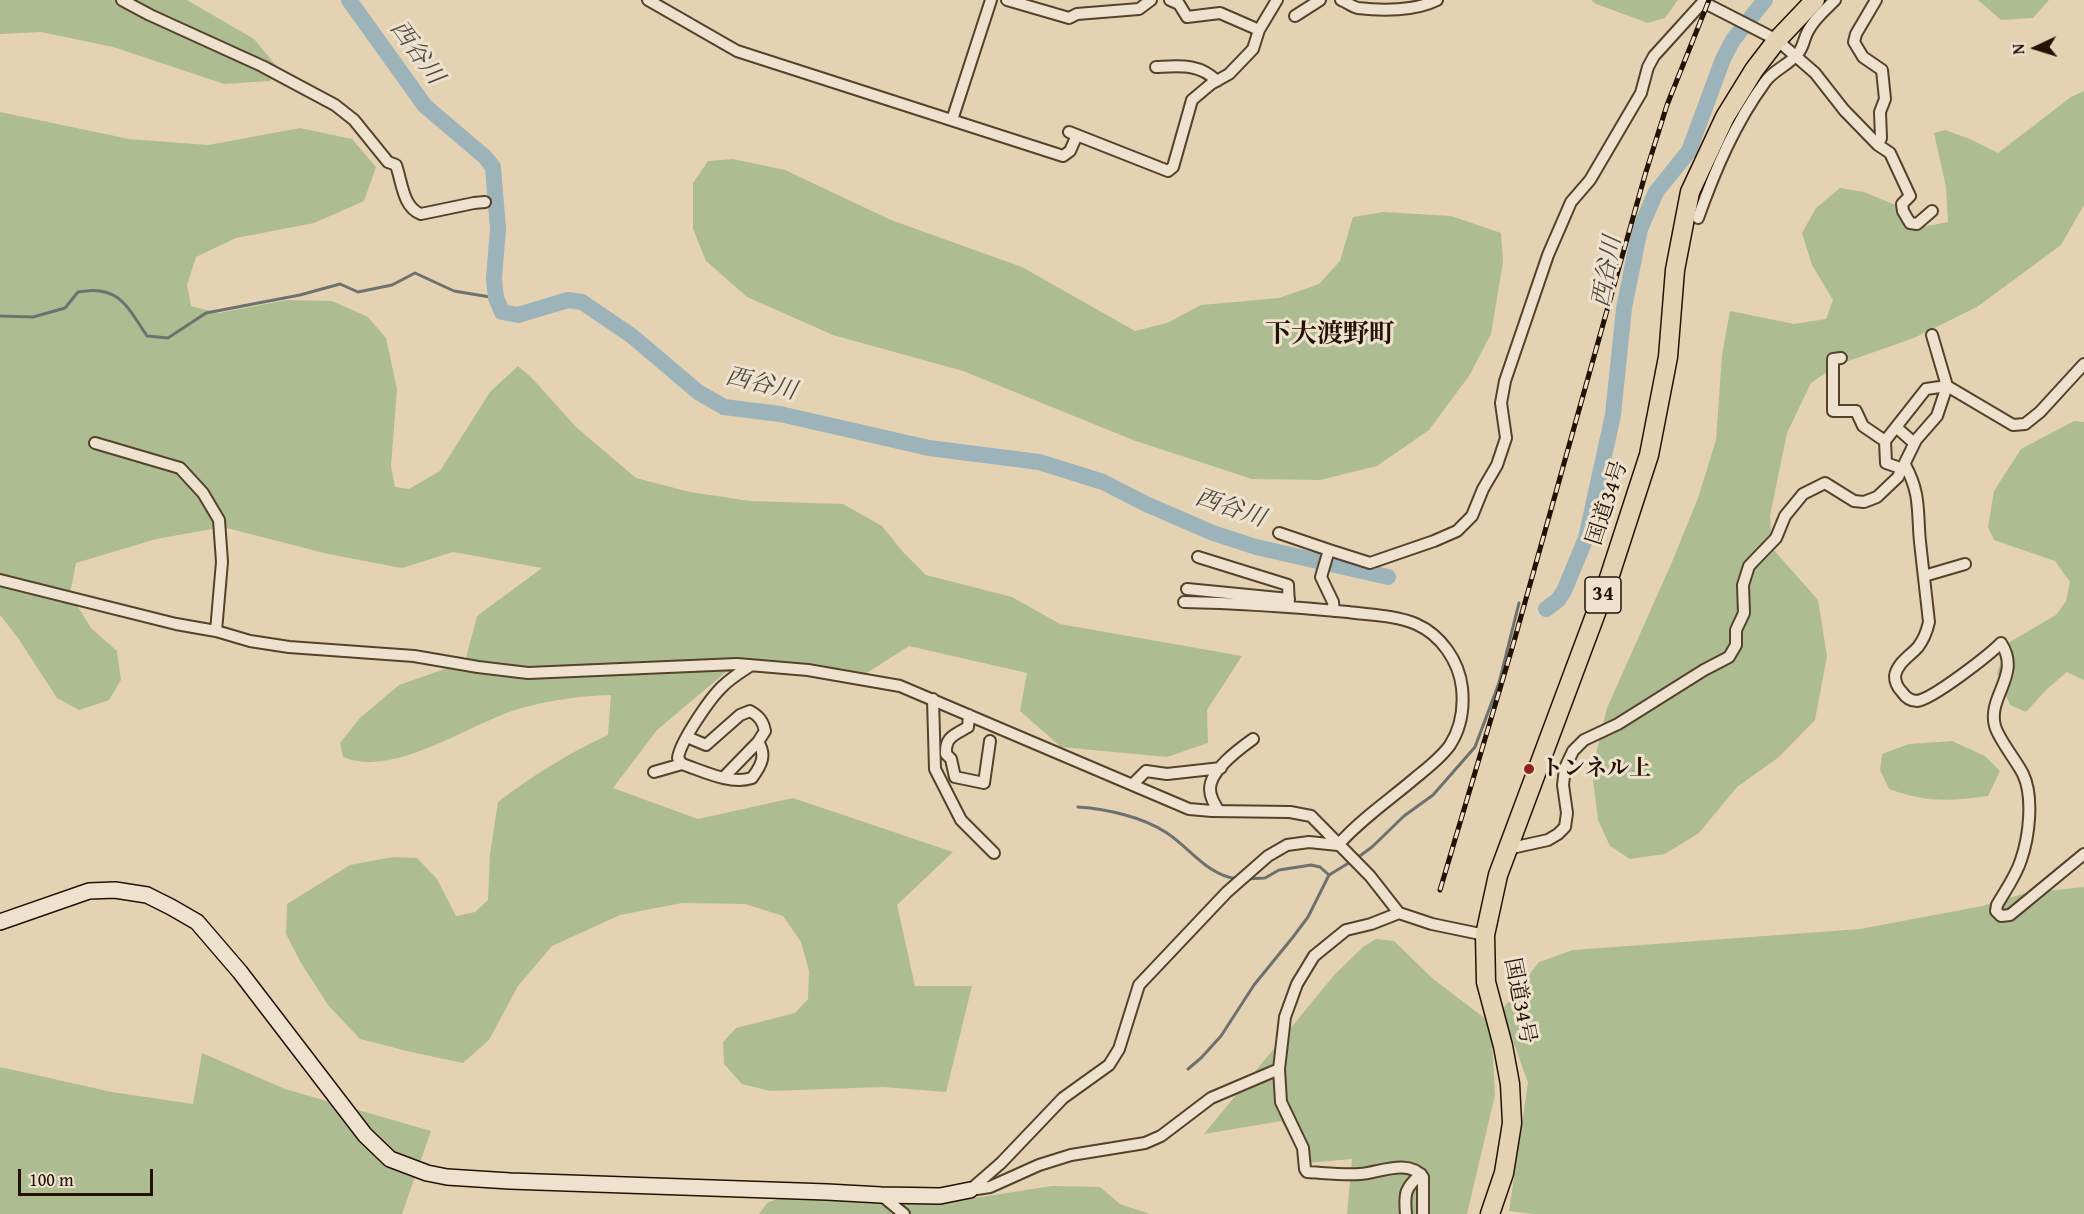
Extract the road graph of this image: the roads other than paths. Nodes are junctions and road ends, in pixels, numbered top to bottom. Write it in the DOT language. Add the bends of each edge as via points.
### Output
graph roads {
  1 [pos="122,0"];
  2 [pos="648,0"];
  3 [pos="991,0"];
  4 [pos="1007,0"];
  5 [pos="1151,0"];
  6 [pos="1170,0"];
  7 [pos="1277,0"];
  8 [pos="1320,0"];
  9 [pos="1344,0"];
  10 [pos="1437,0"];
  11 [pos="1815,0"];
  12 [pos="1835,0"];
  13 [pos="1876,0"];
  14 [pos="1295,16"];
  15 [pos="1259,30"];
  16 [pos="1777,40"];
  17 [pos="1796,56"];
  18 [pos="1156,67"];
  19 [pos="1217,81"];
  20 [pos="952,120"];
  21 [pos="1878,145"];
  22 [pos="485,202"];
  23 [pos="1932,211"];
  24 [pos="1698,218"];
  25 [pos="1932,335"];
  26 [pos="1833,359"];
  27 [pos="2084,364"];
  28 [pos="1947,386"];
  29 [pos="1896,427"];
  30 [pos="1885,441"];
  31 [pos="95,443"];
  32 [pos="1914,443"];
  33 [pos="1904,467"];
  34 [pos="1279,532"];
  35 [pos="1328,552"];
  36 [pos="1198,557"];
  37 [pos="1965,564"];
  38 [pos="1924,576"];
  39 [pos="0,580"];
  40 [pos="1187,589"];
  41 [pos="1184,602"];
  42 [pos="1289,603"];
  43 [pos="1334,611"];
  44 [pos="216,631"];
  45 [pos="750,666"];
  46 [pos="933,699"];
  47 [pos="969,716"];
  48 [pos="687,737"];
  49 [pos="1253,739"];
  50 [pos="990,741"];
  51 [pos="758,742"];
  52 [pos="682,764"];
  53 [pos="1221,768"];
  54 [pos="654,772"];
  55 [pos="730,780"];
  56 [pos="1133,784"];
  57 [pos="1219,812"];
  58 [pos="1338,845"];
  59 [pos="1507,849"];
  60 [pos="994,853"];
  61 [pos="2084,854"];
  62 [pos="1399,913"];
  63 [pos="0,922"];
  64 [pos="1485,935"];
  65 [pos="1279,1069"];
  66 [pos="1421,1174"];
  67 [pos="970,1190"];
  68 [pos="881,1195"];
  69 [pos="904,1214"];
  70 [pos="1406,1214"];
  71 [pos="1423,1214"];
  72 [pos="1490,1214"];
  1 -- 22 [label="street" via="335,105 354,120 388,162 396,165 414,211 421,214"];
  2 -- 20 [label="street" via="737,51"];
  3 -- 20 [label="street"];
  4 -- 5 [label="street" via="1069,18 1138,9"];
  6 -- 15 [label="street" via="1179,4 1187,17 1220,13"];
  7 -- 15 [label="street"];
  8 -- 14 [label="street"];
  9 -- 10 [label="street" via="1356,8 1410,9"];
  11 -- 16 [label="highway, 国道34号 / 34"];
  12 -- 17 [label="street" via="1812,23"];
  13 -- 21 [label="street" via="1854,42 1863,57 1882,70 1885,99"];
  15 -- 19 [label="street" via="1253,49 1230,74"];
  16 -- 17 [label="street"];
  16 -- 35 [label="street" via="1703,2 1654,56 1641,93 1590,180 1571,202 1548,255 1505,381 1501,403 1506,438 1472,516 1457,531 1434,542 1370,563"];
  16 -- 59 [label="highway, 国道34号 / 34" via="1725,117 1690,192 1675,270 1668,357 1649,455 1609,578"];
  17 -- 21 [label="street"];
  17 -- 24 [label="street" via="1773,72 1745,113 1725,148"];
  18 -- 19 [label="street" via="1196,67"];
  19 -- 20 [label="street" via="1192,100 1173,166 1168,171 1073,134 1070,151 1063,156"];
  21 -- 23 [label="street" via="1890,153 1910,196 1902,204 1910,223 1917,224"];
  25 -- 28 [label="street"];
  26 -- 30 [label="street" via="1833,411 1856,411 1863,426"];
  27 -- 28 [label="street" via="2025,424 2013,425"];
  28 -- 29 [label="street" via="1926,389"];
  28 -- 32 [label="street" via="1937,416"];
  29 -- 30 [label="street"];
  29 -- 32 [label="street"];
  30 -- 33 [label="street" via="1886,463"];
  31 -- 44 [label="street" via="180,468 203,493 219,520 222,562"];
  32 -- 33 [label="street"];
  33 -- 38 [label="street" via="1919,500"];
  33 -- 59 [label="street" via="1890,487 1864,502 1854,501 1825,483 1803,494 1785,516 1776,537 1749,566 1743,585 1744,613 1729,657 1618,724 1584,740 1565,768 1565,827 1548,840"];
  34 -- 35 [label="street"];
  35 -- 43 [label="street" via="1321,577"];
  36 -- 42 [label="street" via="1288,585"];
  37 -- 38 [label="street"];
  38 -- 61 [label="street" via="1929,622 1926,634 1897,668 1895,679 1906,698 1925,699 2001,643 2007,652 2008,670 1995,707 1995,727 2028,786 2030,810 2022,859 1996,911 2001,916 2010,915"];
  39 -- 44 [label="street"];
  40 -- 42 [label="street"];
  41 -- 42 [label="street"];
  42 -- 43 [label="street"];
  43 -- 58 [label="street" via="1416,624 1437,638 1452,656 1461,677 1463,701 1460,724 1449,745"];
  44 -- 45 [label="street" via="289,647 414,656 528,673 706,664"];
  45 -- 46 [label="street" via="808,670 900,686"];
  45 -- 48 [label="street" via="722,687"];
  46 -- 47 [label="street"];
  46 -- 60 [label="street" via="935,769 961,820"];
  47 -- 50 [label="street" via="968,727 946,744 955,777 984,783"];
  47 -- 56 [label="street"];
  48 -- 51 [label="street" via="706,745 750,711 764,724 765,731"];
  48 -- 52 [label="street" via="679,750"];
  49 -- 53 [label="street"];
  51 -- 55 [label="street"];
  51 -- 55 [label="street" via="763,759 760,768 752,778"];
  52 -- 54 [label="street"];
  52 -- 55 [label="street"];
  53 -- 56 [label="street" via="1167,774 1146,771"];
  53 -- 57 [label="street" via="1210,791"];
  56 -- 57 [label="street" via="1189,809"];
  57 -- 58 [label="street" via="1290,812 1311,816"];
  58 -- 62 [label="street" via="1370,876"];
  58 -- 67 [label="street" via="1287,845 1268,856 1227,892 1139,985 1119,1048 1109,1065 1063,1098"];
  59 -- 64 [label="highway, 国道34号 / 34"];
  62 -- 64 [label="street"];
  62 -- 65 [label="street" via="1346,930 1314,956 1297,984 1285,1017"];
  63 -- 68 [label="street" via="89,891 115,890 147,895 197,922 365,1135 390,1159 427,1173 510,1181"];
  64 -- 72 [label="highway, 国道34号 / 34" via="1486,982 1508,1074 1512,1123 1504,1173"];
  65 -- 66 [label="street" via="1281,1102 1303,1148 1307,1172 1363,1174 1393,1167"];
  65 -- 67 [label="street" via="1211,1098 1161,1136 1145,1143 1071,1155"];
  66 -- 70 [label="street" via="1408,1186"];
  66 -- 71 [label="street"];
  67 -- 68 [label="street" via="940,1196"];
  68 -- 69 [label="street"];
}
